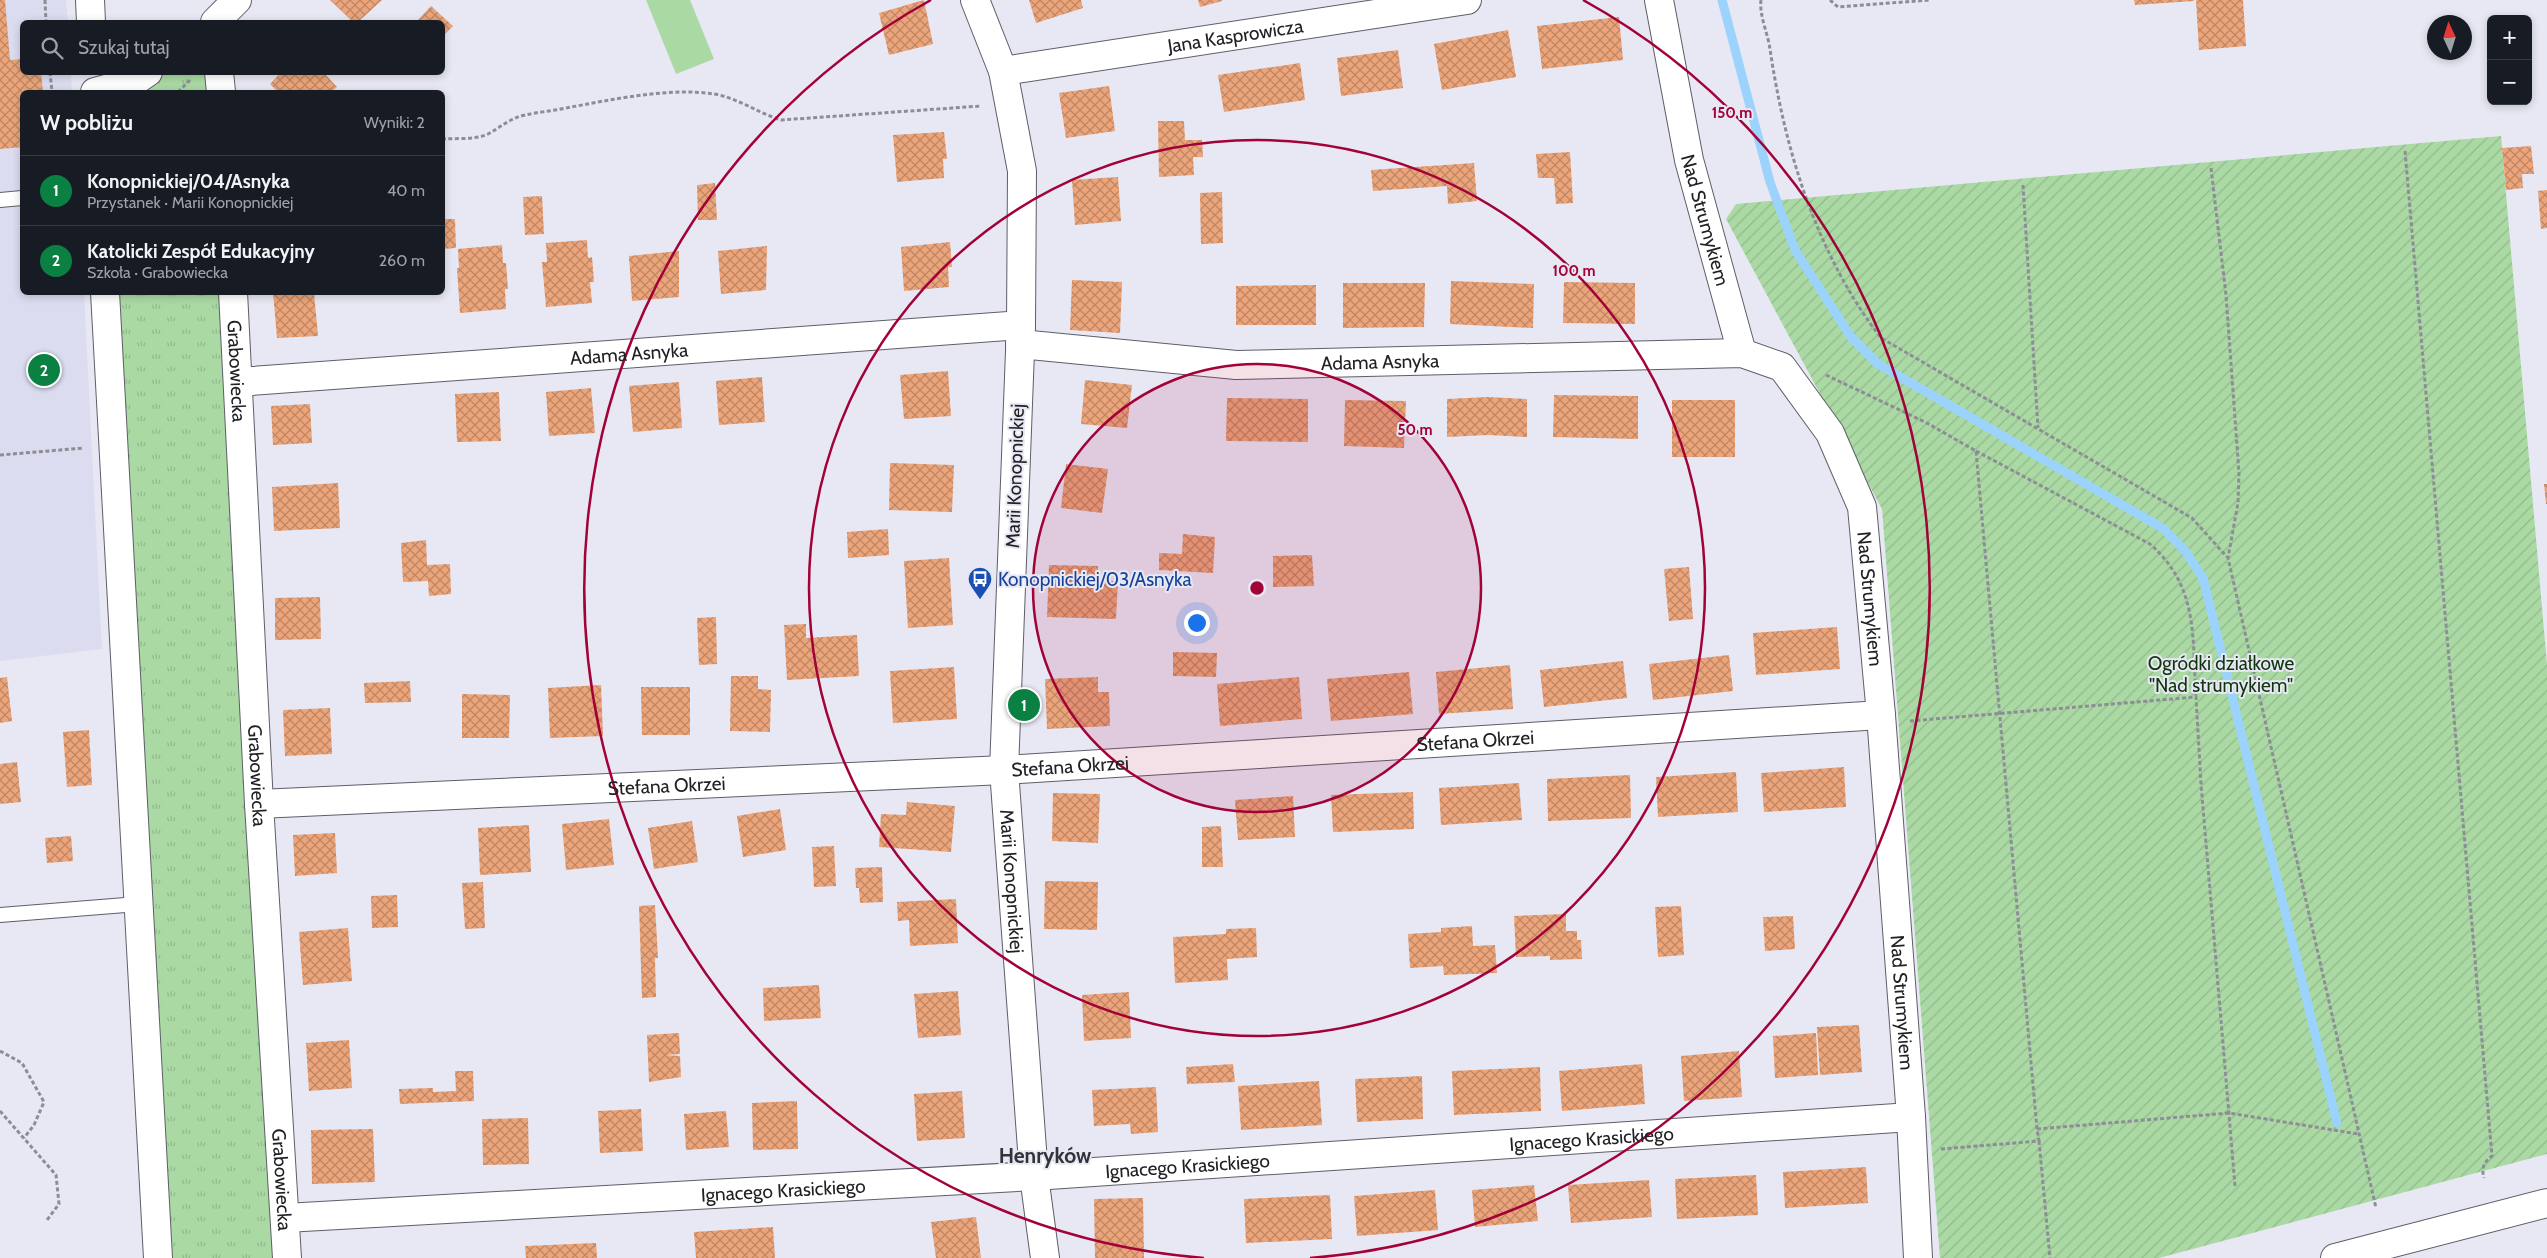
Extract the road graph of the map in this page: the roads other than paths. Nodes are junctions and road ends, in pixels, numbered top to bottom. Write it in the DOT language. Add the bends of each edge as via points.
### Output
graph roads {
  1 [pos="90,0"];
  2 [pos="237,0"];
  3 [pos="975,0"];
  4 [pos="1467,0"];
  5 [pos="1659,0"];
  6 [pos="91,20"];
  7 [pos="217,20"];
  8 [pos="1003,71"];
  9 [pos="93,75"];
  10 [pos="144,75"];
  11 [pos="219,75"];
  12 [pos="95,90"];
  13 [pos="102,90"];
  14 [pos="221,90"];
  15 [pos="20,198"];
  16 [pos="0,200"];
  17 [pos="105,295"];
  18 [pos="233,295"];
  19 [pos="1020,335"];
  20 [pos="1742,353"];
  21 [pos="238,382"];
  22 [pos="1881,719"];
  23 [pos="1004,770"];
  24 [pos="259,804"];
  25 [pos="138,904"];
  26 [pos="0,915"];
  27 [pos="1911,1117"];
  28 [pos="1034,1176"];
  29 [pos="2547,1203"];
  30 [pos="285,1218"];
  31 [pos="2340,1257"];
  32 [pos="158,1258"];
  33 [pos="287,1258"];
  34 [pos="1045,1258"];
  35 [pos="1918,1258"];
  1 -- 6 [label="street"];
  2 -- 7 [label="street"];
  3 -- 8 [label="street, Marii Konopnickiej"];
  4 -- 8 [label="street, Jana Kasprowicza"];
  5 -- 20 [label="street, Nad Strumykiem" via="1689,160"];
  8 -- 19 [label="street, Marii Konopnickiej" via="1022,171"];
  9 -- 12 [label="street"];
  10 -- 13 [label="street" via="135,81"];
  11 -- 14 [label="street"];
  15 -- 16 [label="lane"];
  17 -- 25 [label="street"];
  18 -- 21 [label="street, Grabowiecka"];
  19 -- 20 [label="street, Adama Asnyka" via="1236,365"];
  19 -- 21 [label="street, Adama Asnyka"];
  19 -- 23 [label="street, Marii Konopnickiej"];
  20 -- 22 [label="street, Nad Strumykiem" via="1782,366 1830,433 1862,507"];
  21 -- 24 [label="street, Grabowiecka"];
  22 -- 23 [label="street, Stefana Okrzei"];
  22 -- 27 [label="street, Nad Strumykiem"];
  23 -- 24 [label="street, Stefana Okrzei"];
  23 -- 28 [label="street, Marii Konopnickiej"];
  24 -- 30 [label="street, Grabowiecka"];
  25 -- 26 [label="lane"];
  25 -- 32 [label="street"];
  27 -- 28 [label="street, Ignacego Krasickiego"];
  27 -- 35 [label="street, Nad Strumykiem"];
  28 -- 30 [label="street, Ignacego Krasickiego"];
  28 -- 34 [label="street, Marii Konopnickiej"];
  29 -- 31 [label="street"];
  30 -- 33 [label="street, Grabowiecka"];
}
